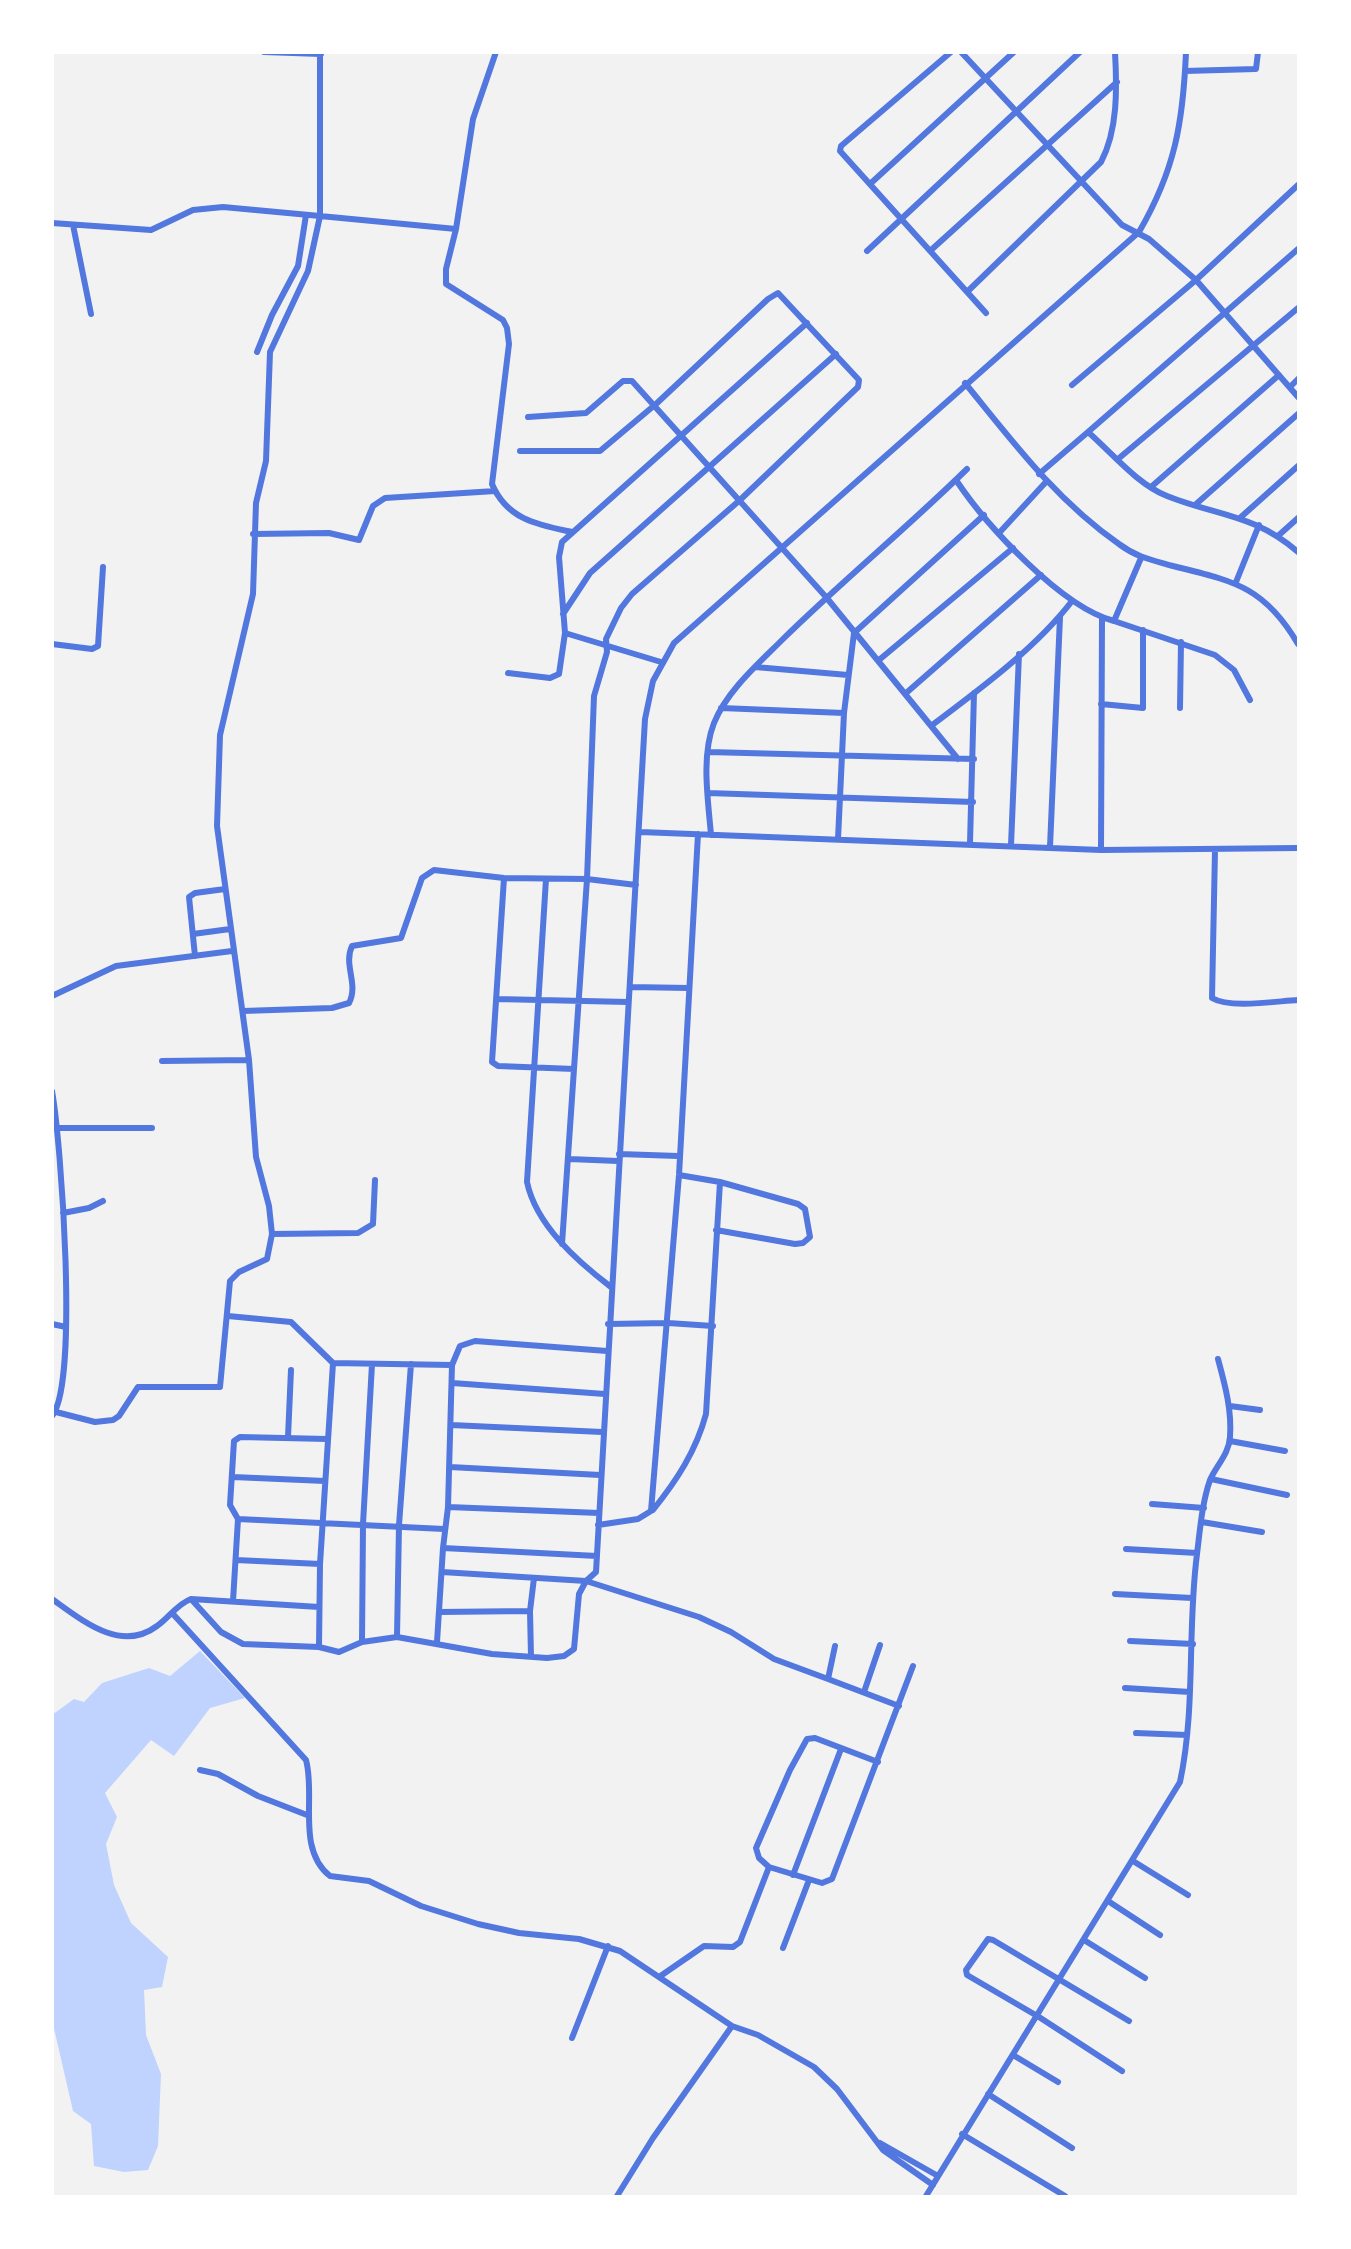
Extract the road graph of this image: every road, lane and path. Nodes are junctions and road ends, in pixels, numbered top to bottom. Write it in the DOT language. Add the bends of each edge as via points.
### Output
graph roads {
  1 [pos="264,52"];
  2 [pos="496,52"];
  3 [pos="951,52"];
  4 [pos="961,52"];
  5 [pos="1014,52"];
  6 [pos="1080,52"];
  7 [pos="1115,52"];
  8 [pos="1186,52"];
  9 [pos="1258,52"];
  10 [pos="320,53"];
  11 [pos="1185,71"];
  12 [pos="986,79"];
  13 [pos="1116,82"];
  14 [pos="1015,110"];
  15 [pos="1048,144"];
  16 [pos="1083,181"];
  17 [pos="870,184"];
  18 [pos="1298,185"];
  19 [pos="306,215"];
  20 [pos="320,216"];
  21 [pos="900,218"];
  22 [pos="52,223"];
  23 [pos="73,225"];
  24 [pos="456,229"];
  25 [pos="1139,232"];
  26 [pos="1298,249"];
  27 [pos="867,251"];
  28 [pos="930,251"];
  29 [pos="1196,281"];
  30 [pos="967,292"];
  31 [pos="1298,308"];
  32 [pos="986,313"];
  33 [pos="1224,313"];
  34 [pos="91,314"];
  35 [pos="807,323"];
  36 [pos="1254,348"];
  37 [pos="257,352"];
  38 [pos="836,354"];
  39 [pos="1279,375"];
  40 [pos="1298,379"];
  41 [pos="965,383"];
  42 [pos="1072,385"];
  43 [pos="1290,387"];
  44 [pos="1298,397"];
  45 [pos="656,404"];
  46 [pos="1298,414"];
  47 [pos="528,417"];
  48 [pos="1088,432"];
  49 [pos="685,436"];
  50 [pos="520,451"];
  51 [pos="1118,458"];
  52 [pos="710,465"];
  53 [pos="1298,466"];
  54 [pos="967,469"];
  55 [pos="1039,474"];
  56 [pos="956,480"];
  57 [pos="1045,483"];
  58 [pos="1151,488"];
  59 [pos="495,491"];
  60 [pos="740,500"];
  61 [pos="1195,505"];
  62 [pos="984,515"];
  63 [pos="1241,517"];
  64 [pos="1298,518"];
  65 [pos="1259,526"];
  66 [pos="572,532"];
  67 [pos="1000,532"];
  68 [pos="253,534"];
  69 [pos="1279,535"];
  70 [pos="782,547"];
  71 [pos="1013,548"];
  72 [pos="1298,552"];
  73 [pos="1141,558"];
  74 [pos="103,567"];
  75 [pos="1041,576"];
  76 [pos="1236,582"];
  77 [pos="828,596"];
  78 [pos="1072,600"];
  79 [pos="562,615"];
  80 [pos="1060,617"];
  81 [pos="1102,618"];
  82 [pos="1114,621"];
  83 [pos="1143,630"];
  84 [pos="565,633"];
  85 [pos="854,633"];
  86 [pos="1181,642"];
  87 [pos="1298,644"];
  88 [pos="52,645"];
  89 [pos="607,646"];
  90 [pos="1018,654"];
  91 [pos="878,660"];
  92 [pos="661,662"];
  93 [pos="755,667"];
  94 [pos="508,673"];
  95 [pos="848,675"];
  96 [pos="974,693"];
  97 [pos="905,694"];
  98 [pos="1250,699"];
  99 [pos="1101,704"];
  100 [pos="721,708"];
  101 [pos="1180,708"];
  102 [pos="844,713"];
  103 [pos="931,726"];
  104 [pos="708,752"];
  105 [pos="843,756"];
  106 [pos="958,759"];
  107 [pos="974,759"];
  108 [pos="708,793"];
  109 [pos="842,799"];
  110 [pos="973,802"];
  111 [pos="640,832"];
  112 [pos="698,834"];
  113 [pos="710,835"];
  114 [pos="838,839"];
  115 [pos="970,843"];
  116 [pos="1012,845"];
  117 [pos="1050,846"];
  118 [pos="1298,848"];
  119 [pos="1101,850"];
  120 [pos="1215,850"];
  121 [pos="504,878"];
  122 [pos="546,879"];
  123 [pos="587,879"];
  124 [pos="636,885"];
  125 [pos="225,889"];
  126 [pos="230,929"];
  127 [pos="192,934"];
  128 [pos="232,951"];
  129 [pos="195,956"];
  130 [pos="630,987"];
  131 [pos="689,988"];
  132 [pos="52,996"];
  133 [pos="496,999"];
  134 [pos="536,999"];
  135 [pos="578,1000"];
  136 [pos="1298,1000"];
  137 [pos="628,1002"];
  138 [pos="243,1011"];
  139 [pos="249,1060"];
  140 [pos="162,1061"];
  141 [pos="533,1068"];
  142 [pos="574,1069"];
  143 [pos="52,1091"];
  144 [pos="58,1128"];
  145 [pos="152,1128"];
  146 [pos="678,1156"];
  147 [pos="619,1157"];
  148 [pos="569,1159"];
  149 [pos="52,1168"];
  150 [pos="61,1168"];
  151 [pos="679,1175"];
  152 [pos="375,1180"];
  153 [pos="720,1182"];
  154 [pos="103,1200"];
  155 [pos="63,1213"];
  156 [pos="716,1230"];
  157 [pos="272,1234"];
  158 [pos="562,1244"];
  159 [pos="611,1287"];
  160 [pos="228,1316"];
  161 [pos="668,1323"];
  162 [pos="52,1324"];
  163 [pos="608,1324"];
  164 [pos="713,1326"];
  165 [pos="66,1327"];
  166 [pos="607,1350"];
  167 [pos="1218,1359"];
  168 [pos="333,1363"];
  169 [pos="372,1364"];
  170 [pos="411,1364"];
  171 [pos="452,1365"];
  172 [pos="290,1370"];
  173 [pos="452,1383"];
  174 [pos="605,1394"];
  175 [pos="1230,1406"];
  176 [pos="1260,1409"];
  177 [pos="54,1414"];
  178 [pos="451,1425"];
  179 [pos="602,1433"];
  180 [pos="288,1437"];
  181 [pos="327,1439"];
  182 [pos="1230,1441"];
  183 [pos="1285,1451"];
  184 [pos="450,1467"];
  185 [pos="600,1475"];
  186 [pos="233,1478"];
  187 [pos="1211,1479"];
  188 [pos="325,1482"];
  189 [pos="1287,1495"];
  190 [pos="1152,1504"];
  191 [pos="449,1507"];
  192 [pos="1204,1508"];
  193 [pos="651,1511"];
  194 [pos="598,1513"];
  195 [pos="238,1519"];
  196 [pos="323,1522"];
  197 [pos="1202,1522"];
  198 [pos="363,1524"];
  199 [pos="399,1525"];
  200 [pos="598,1525"];
  201 [pos="444,1529"];
  202 [pos="1262,1532"];
  203 [pos="443,1548"];
  204 [pos="1125,1549"];
  205 [pos="1197,1553"];
  206 [pos="597,1556"];
  207 [pos="236,1560"];
  208 [pos="320,1564"];
  209 [pos="442,1572"];
  210 [pos="534,1578"];
  211 [pos="586,1581"];
  212 [pos="1115,1594"];
  213 [pos="1192,1598"];
  214 [pos="52,1599"];
  215 [pos="191,1599"];
  216 [pos="233,1601"];
  217 [pos="319,1607"];
  218 [pos="530,1611"];
  219 [pos="439,1612"];
  220 [pos="173,1614"];
  221 [pos="397,1637"];
  222 [pos="1130,1641"];
  223 [pos="362,1642"];
  224 [pos="438,1642"];
  225 [pos="1194,1644"];
  226 [pos="880,1645"];
  227 [pos="835,1646"];
  228 [pos="319,1647"];
  229 [pos="531,1657"];
  230 [pos="913,1666"];
  231 [pos="828,1679"];
  232 [pos="1125,1688"];
  233 [pos="864,1692"];
  234 [pos="1190,1692"];
  235 [pos="898,1706"];
  236 [pos="1136,1733"];
  237 [pos="1187,1735"];
  238 [pos="841,1749"];
  239 [pos="878,1762"];
  240 [pos="200,1770"];
  241 [pos="307,1815"];
  242 [pos="1133,1861"];
  243 [pos="769,1867"];
  244 [pos="793,1875"];
  245 [pos="809,1880"];
  246 [pos="1188,1895"];
  247 [pos="1108,1901"];
  248 [pos="1160,1935"];
  249 [pos="1084,1940"];
  250 [pos="608,1946"];
  251 [pos="783,1948"];
  252 [pos="659,1977"];
  253 [pos="1145,1978"];
  254 [pos="1060,1979"];
  255 [pos="1038,2016"];
  256 [pos="1129,2021"];
  257 [pos="732,2026"];
  258 [pos="572,2038"];
  259 [pos="1013,2055"];
  260 [pos="1122,2071"];
  261 [pos="1058,2082"];
  262 [pos="988,2094"];
  263 [pos="962,2134"];
  264 [pos="878,2142"];
  265 [pos="1072,2148"];
  266 [pos="938,2176"];
  267 [pos="933,2185"];
  268 [pos="617,2196"];
  269 [pos="926,2196"];
  270 [pos="1065,2196"];
  1 -- 10 [label="street"];
  2 -- 24 [label="street" via="473,120"];
  3 -- 17 [label="street" via="841,146 841,154"];
  4 -- 12 [label="street"];
  5 -- 12 [label="street"];
  6 -- 14 [label="street"];
  7 -- 13 [label="street"];
  8 -- 11 [label="street"];
  9 -- 11 [label="street" via="1256,69"];
  10 -- 20 [label="street"];
  11 -- 25 [label="street" via="1173,162"];
  12 -- 14 [label="street"];
  12 -- 17 [label="street"];
  13 -- 15 [label="street"];
  13 -- 16 [label="street" via="1107,150"];
  14 -- 15 [label="street"];
  14 -- 21 [label="street"];
  15 -- 16 [label="street"];
  15 -- 28 [label="street"];
  16 -- 25 [label="street" via="1122,225"];
  16 -- 30 [label="street"];
  17 -- 21 [label="street"];
  18 -- 29 [label="street"];
  19 -- 20 [label="street"];
  19 -- 23 [label="street" via="213,207 193,209 151,230"];
  19 -- 37 [label="street" via="298,266"];
  20 -- 24 [label="street"];
  20 -- 68 [label="street" via="308,271 270,352 266,461"];
  21 -- 27 [label="street"];
  21 -- 28 [label="street"];
  22 -- 23 [label="street"];
  23 -- 34 [label="street"];
  24 -- 59 [label="street" via="446,284 503,320 508,328 492,484"];
  25 -- 29 [label="street"];
  25 -- 41 [label="street"];
  26 -- 33 [label="street"];
  28 -- 30 [label="street"];
  29 -- 33 [label="street"];
  29 -- 42 [label="street"];
  30 -- 32 [label="street"];
  31 -- 36 [label="street"];
  33 -- 36 [label="street"];
  33 -- 48 [label="street"];
  35 -- 38 [label="street"];
  35 -- 45 [label="street" via="783,295 775,294"];
  35 -- 49 [label="street"];
  36 -- 39 [label="street"];
  36 -- 51 [label="street"];
  38 -- 52 [label="street"];
  38 -- 60 [label="street" via="857,376 858,387"];
  39 -- 43 [label="street"];
  39 -- 58 [label="street"];
  40 -- 43 [label="street"];
  41 -- 55 [label="street"];
  41 -- 70 [label="street"];
  43 -- 44 [label="street"];
  45 -- 47 [label="street" via="628,379 586,413"];
  45 -- 49 [label="street"];
  45 -- 50 [label="street" via="600,451"];
  46 -- 61 [label="street"];
  48 -- 51 [label="street"];
  48 -- 55 [label="street"];
  49 -- 52 [label="street"];
  49 -- 66 [label="street"];
  51 -- 58 [label="street"];
  52 -- 60 [label="street"];
  52 -- 79 [label="street" via="590,573"];
  53 -- 63 [label="street"];
  54 -- 56 [label="street"];
  55 -- 57 [label="street"];
  56 -- 62 [label="street"];
  56 -- 77 [label="street"];
  57 -- 67 [label="street"];
  57 -- 73 [label="street" via="1117,544"];
  58 -- 61 [label="street"];
  59 -- 66 [label="street" via="523,520"];
  59 -- 68 [label="street" via="385,498 373,506 359,540 329,533"];
  60 -- 70 [label="street"];
  60 -- 89 [label="street" via="626,600 606,639"];
  61 -- 63 [label="street"];
  62 -- 67 [label="street"];
  62 -- 85 [label="street"];
  63 -- 65 [label="street"];
  64 -- 69 [label="street"];
  65 -- 69 [label="street"];
  65 -- 76 [label="street"];
  66 -- 79 [label="street" via="559,549"];
  67 -- 71 [label="street"];
  68 -- 125 [label="street" via="251,607 220,735 216,802"];
  69 -- 72 [label="street"];
  70 -- 77 [label="street"];
  70 -- 92 [label="street" via="674,643"];
  71 -- 75 [label="street"];
  71 -- 91 [label="street"];
  73 -- 76 [label="street"];
  73 -- 82 [label="street"];
  74 -- 88 [label="street" via="97,649"];
  75 -- 78 [label="street"];
  75 -- 97 [label="street"];
  76 -- 87 [label="street" via="1270,606"];
  77 -- 85 [label="street"];
  77 -- 93 [label="street"];
  78 -- 80 [label="street"];
  78 -- 81 [label="street"];
  79 -- 84 [label="street"];
  80 -- 90 [label="street"];
  80 -- 117 [label="street"];
  81 -- 82 [label="street"];
  81 -- 99 [label="street"];
  82 -- 83 [label="street"];
  83 -- 86 [label="street"];
  83 -- 99 [label="street" via="1143,708"];
  84 -- 89 [label="street"];
  84 -- 94 [label="street" via="556,676"];
  85 -- 91 [label="street"];
  85 -- 95 [label="street"];
  86 -- 98 [label="street" via="1223,659"];
  86 -- 101 [label="street"];
  89 -- 92 [label="street"];
  89 -- 123 [label="street" via="594,696"];
  90 -- 96 [label="street"];
  90 -- 116 [label="street"];
  91 -- 97 [label="street"];
  92 -- 111 [label="street" via="648,698"];
  93 -- 95 [label="street"];
  93 -- 100 [label="street"];
  95 -- 102 [label="street"];
  96 -- 103 [label="street"];
  96 -- 107 [label="street"];
  97 -- 103 [label="street"];
  99 -- 119 [label="street"];
  100 -- 102 [label="street"];
  100 -- 104 [label="street"];
  102 -- 105 [label="street"];
  103 -- 106 [label="street"];
  104 -- 105 [label="street"];
  104 -- 108 [label="street"];
  105 -- 106 [label="street"];
  105 -- 109 [label="street"];
  106 -- 107 [label="street"];
  107 -- 110 [label="street"];
  108 -- 109 [label="street"];
  108 -- 113 [label="street"];
  109 -- 110 [label="street"];
  109 -- 114 [label="street"];
  110 -- 115 [label="street"];
  111 -- 112 [label="street"];
  111 -- 124 [label="street"];
  112 -- 113 [label="street"];
  112 -- 131 [label="street"];
  113 -- 114 [label="street"];
  114 -- 115 [label="street"];
  115 -- 116 [label="street"];
  116 -- 117 [label="street"];
  117 -- 119 [label="street"];
  118 -- 120 [label="street"];
  119 -- 120 [label="street"];
  120 -- 136 [label="street" via="1212,998 1223,1002"];
  121 -- 122 [label="street"];
  121 -- 133 [label="street"];
  121 -- 138 [label="street" via="427,873 401,938 352,946 353,989 344,1006"];
  122 -- 123 [label="street"];
  122 -- 134 [label="street"];
  123 -- 124 [label="street"];
  123 -- 135 [label="street"];
  124 -- 130 [label="street"];
  125 -- 126 [label="street"];
  125 -- 127 [label="street" via="191,895"];
  126 -- 127 [label="street"];
  126 -- 128 [label="street"];
  127 -- 129 [label="street"];
  128 -- 129 [label="street"];
  128 -- 138 [label="street"];
  129 -- 132 [label="street" via="116,966"];
  130 -- 131 [label="street"];
  130 -- 137 [label="street"];
  131 -- 146 [label="street"];
  133 -- 134 [label="street"];
  133 -- 141 [label="street" via="492,1062"];
  134 -- 135 [label="street"];
  134 -- 141 [label="street"];
  135 -- 137 [label="street"];
  135 -- 142 [label="street"];
  137 -- 147 [label="street"];
  138 -- 139 [label="street"];
  139 -- 140 [label="street"];
  139 -- 157 [label="street" via="256,1157"];
  141 -- 142 [label="street"];
  141 -- 158 [label="street" via="527,1182"];
  142 -- 148 [label="street"];
  143 -- 144 [label="street"];
  144 -- 145 [label="street"];
  144 -- 150 [label="street"];
  146 -- 147 [label="street"];
  146 -- 151 [label="street"];
  147 -- 148 [label="street"];
  147 -- 159 [label="street"];
  148 -- 158 [label="street"];
  149 -- 150 [label="street"];
  150 -- 155 [label="street"];
  151 -- 153 [label="street"];
  151 -- 161 [label="street"];
  152 -- 157 [label="street" via="373,1224 368,1229"];
  153 -- 156 [label="street"];
  153 -- 156 [label="street" via="799,1204 805,1209 810,1237 795,1244"];
  154 -- 155 [label="street"];
  155 -- 165 [label="street"];
  156 -- 164 [label="street"];
  157 -- 160 [label="street" via="267,1259 233,1277"];
  158 -- 159 [label="street"];
  159 -- 163 [label="street"];
  160 -- 168 [label="street" via="291,1322"];
  160 -- 177 [label="street" via="220,1387 138,1387 119,1416 105,1422"];
  161 -- 163 [label="street"];
  161 -- 164 [label="street"];
  161 -- 193 [label="street"];
  162 -- 165 [label="street"];
  163 -- 166 [label="street"];
  164 -- 193 [label="street" via="701,1433 677,1480"];
  165 -- 177 [label="street"];
  166 -- 171 [label="street" via="475,1341 460,1346"];
  166 -- 174 [label="street"];
  167 -- 175 [label="street"];
  168 -- 169 [label="street"];
  168 -- 181 [label="street"];
  169 -- 170 [label="street"];
  169 -- 198 [label="street"];
  170 -- 171 [label="street"];
  170 -- 199 [label="street"];
  171 -- 173 [label="street"];
  172 -- 180 [label="street"];
  173 -- 174 [label="street"];
  173 -- 178 [label="street"];
  174 -- 179 [label="street"];
  175 -- 176 [label="street"];
  175 -- 182 [label="street"];
  178 -- 179 [label="street"];
  178 -- 184 [label="street"];
  179 -- 185 [label="street"];
  180 -- 181 [label="street"];
  180 -- 186 [label="street" via="237,1438"];
  181 -- 188 [label="street"];
  182 -- 183 [label="street"];
  182 -- 187 [label="street"];
  184 -- 185 [label="street"];
  184 -- 191 [label="street"];
  185 -- 194 [label="street"];
  186 -- 188 [label="street"];
  186 -- 195 [label="street" via="230,1505"];
  187 -- 189 [label="street"];
  187 -- 192 [label="street"];
  188 -- 196 [label="street"];
  190 -- 192 [label="street"];
  191 -- 194 [label="street"];
  191 -- 201 [label="street"];
  192 -- 197 [label="street"];
  193 -- 200 [label="street" via="638,1519"];
  194 -- 200 [label="street"];
  195 -- 196 [label="street"];
  195 -- 207 [label="street"];
  196 -- 198 [label="street"];
  196 -- 208 [label="street"];
  197 -- 202 [label="street"];
  197 -- 205 [label="street"];
  198 -- 199 [label="street"];
  198 -- 223 [label="street"];
  199 -- 201 [label="street"];
  199 -- 221 [label="street"];
  200 -- 206 [label="street"];
  201 -- 203 [label="street"];
  203 -- 206 [label="street"];
  203 -- 209 [label="street"];
  204 -- 205 [label="street"];
  205 -- 213 [label="street"];
  206 -- 211 [label="street" via="596,1572"];
  207 -- 208 [label="street"];
  207 -- 216 [label="street"];
  208 -- 217 [label="street"];
  209 -- 210 [label="street"];
  209 -- 219 [label="street"];
  210 -- 211 [label="street"];
  210 -- 218 [label="street"];
  211 -- 229 [label="street" via="578,1601 574,1649 564,1656"];
  211 -- 231 [label="street" via="699,1617 774,1659"];
  212 -- 213 [label="street"];
  213 -- 225 [label="street"];
  214 -- 220 [label="street" via="121,1638 140,1636"];
  215 -- 216 [label="street"];
  215 -- 220 [label="street"];
  215 -- 228 [label="street" via="237,1642"];
  216 -- 217 [label="street"];
  217 -- 228 [label="street"];
  218 -- 219 [label="street"];
  218 -- 229 [label="street"];
  219 -- 224 [label="street"];
  220 -- 241 [label="street" via="302,1752 310,1772"];
  221 -- 223 [label="street"];
  221 -- 224 [label="street"];
  222 -- 225 [label="street"];
  223 -- 228 [label="street" via="340,1653"];
  224 -- 229 [label="street"];
  225 -- 234 [label="street"];
  226 -- 233 [label="street"];
  227 -- 231 [label="street"];
  230 -- 235 [label="street"];
  231 -- 233 [label="street"];
  232 -- 234 [label="street"];
  233 -- 235 [label="street"];
  234 -- 237 [label="street"];
  235 -- 239 [label="street"];
  236 -- 237 [label="street"];
  237 -- 242 [label="street" via="1180,1782"];
  238 -- 239 [label="street"];
  238 -- 243 [label="street" via="815,1738 802,1744 756,1848"];
  238 -- 244 [label="street"];
  239 -- 245 [label="street" via="832,1879 822,1884"];
  240 -- 241 [label="street"];
  241 -- 250 [label="street" via="317,1859 330,1876 369,1881 421,1906 478,1924"];
  242 -- 246 [label="street"];
  242 -- 247 [label="street"];
  243 -- 244 [label="street"];
  243 -- 252 [label="street" via="740,1942 733,1947 704,1946"];
  244 -- 245 [label="street"];
  245 -- 251 [label="street"];
  247 -- 248 [label="street"];
  247 -- 249 [label="street"];
  249 -- 253 [label="street"];
  249 -- 254 [label="street"];
  250 -- 252 [label="street"];
  250 -- 258 [label="street"];
  252 -- 257 [label="street"];
  254 -- 255 [label="street"];
  254 -- 255 [label="street" via="991,1939 967,1970 967,1975"];
  254 -- 256 [label="street"];
  255 -- 259 [label="street"];
  255 -- 260 [label="street"];
  257 -- 264 [label="street" via="758,2035 814,2067"];
  257 -- 268 [label="street"];
  259 -- 261 [label="street"];
  259 -- 262 [label="street"];
  262 -- 263 [label="street"];
  262 -- 265 [label="street"];
  263 -- 266 [label="street"];
  263 -- 270 [label="street"];
  264 -- 266 [label="street"];
  264 -- 267 [label="street" via="890,2156"];
  266 -- 267 [label="street"];
  267 -- 269 [label="street"];
}
